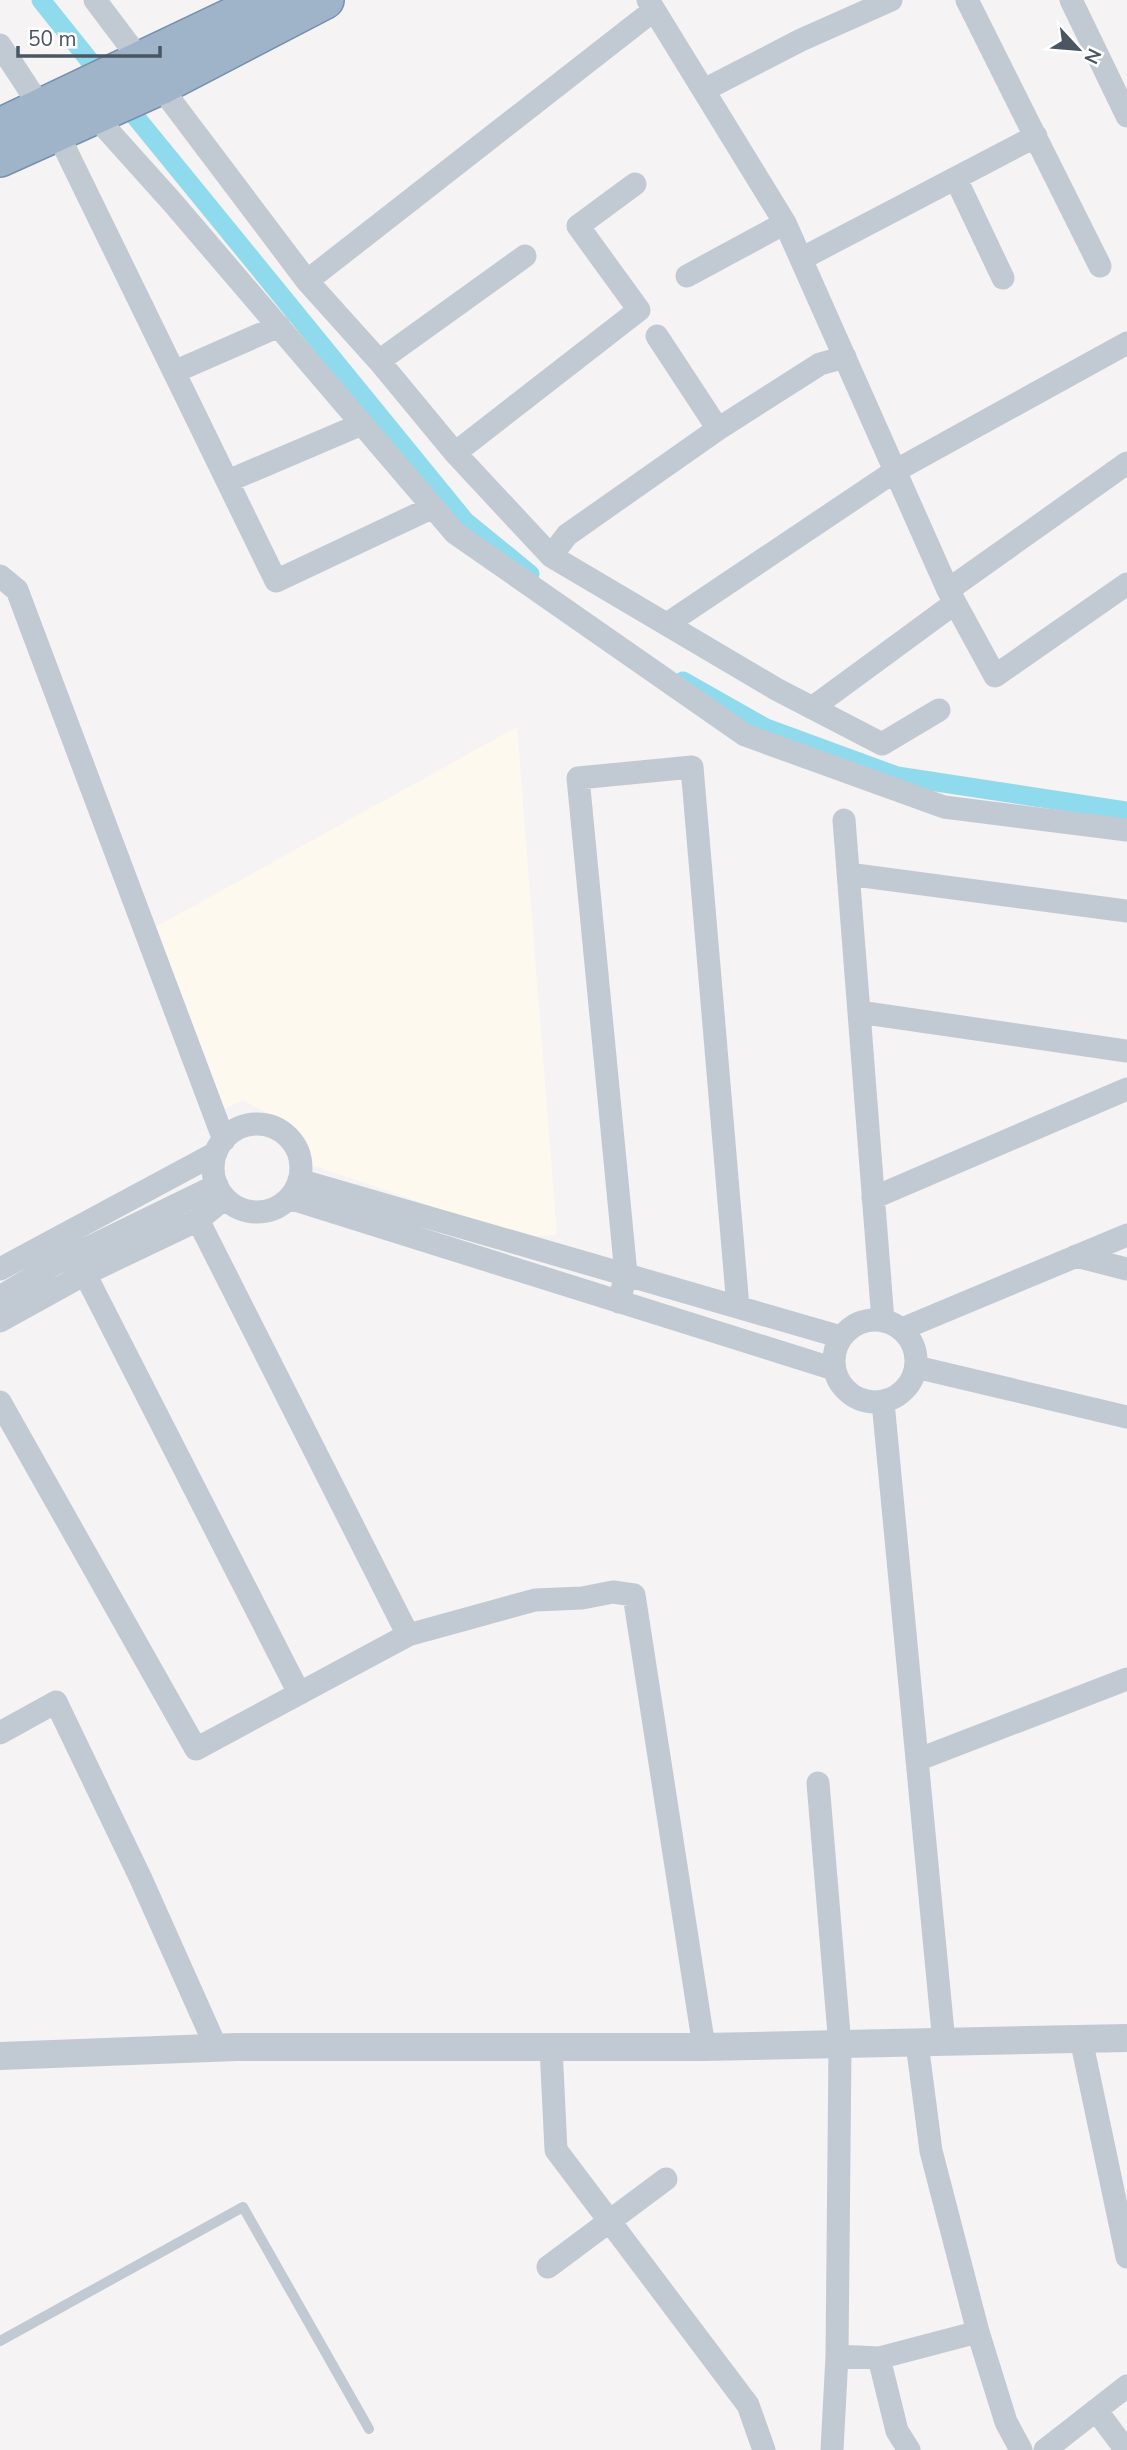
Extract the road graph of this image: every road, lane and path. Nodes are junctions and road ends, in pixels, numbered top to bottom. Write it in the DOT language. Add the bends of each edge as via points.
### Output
graph roads {
  1 [pos="95,0"];
  2 [pos="267,0"];
  3 [pos="325,0"];
  4 [pos="891,0"];
  5 [pos="967,0"];
  6 [pos="1071,0"];
  7 [pos="651,5"];
  8 [pos="0,45"];
  9 [pos="151,72"];
  10 [pos="704,90"];
  11 [pos="94,115"];
  12 [pos="1127,116"];
  13 [pos="49,119"];
  14 [pos="0,127"];
  15 [pos="1036,136"];
  16 [pos="0,158"];
  17 [pos="956,179"];
  18 [pos="635,184"];
  19 [pos="785,223"];
  20 [pos="525,256"];
  21 [pos="801,259"];
  22 [pos="1100,266"];
  23 [pos="687,276"];
  24 [pos="1003,278"];
  25 [pos="307,281"];
  26 [pos="279,326"];
  27 [pos="657,336"];
  28 [pos="1127,343"];
  29 [pos="845,357"];
  30 [pos="379,361"];
  31 [pos="174,372"];
  32 [pos="362,424"];
  33 [pos="718,429"];
  34 [pos="455,453"];
  35 [pos="1127,463"];
  36 [pos="895,471"];
  37 [pos="228,481"];
  38 [pos="433,507"];
  39 [pos="551,556"];
  40 [pos="0,576"];
  41 [pos="1127,584"];
  42 [pos="952,597"];
  43 [pos="667,625"];
  44 [pos="812,708"];
  45 [pos="939,710"];
  46 [pos="844,820"];
  47 [pos="1127,830"];
  48 [pos="848,874"];
  49 [pos="1127,911"];
  50 [pos="859,1012"];
  51 [pos="1127,1051"];
  52 [pos="1127,1089"];
  53 [pos="220,1147"];
  54 [pos="294,1189"];
  55 [pos="221,1191"];
  56 [pos="873,1198"];
  57 [pos="198,1220"];
  58 [pos="447,1223"];
  59 [pos="1127,1235"];
  60 [pos="440,1246"];
  61 [pos="546,1251"];
  62 [pos="50,1255"];
  63 [pos="1076,1256"];
  64 [pos="0,1269"];
  65 [pos="1127,1269"];
  66 [pos="85,1274"];
  67 [pos="626,1274"];
  68 [pos="538,1276"];
  69 [pos="0,1297"];
  70 [pos="619,1302"];
  71 [pos="738,1307"];
  72 [pos="0,1321"];
  73 [pos="790,1322"];
  74 [pos="892,1325"];
  75 [pos="841,1337"];
  76 [pos="782,1353"];
  77 [pos="916,1367"];
  78 [pos="834,1369"];
  79 [pos="0,1402"];
  80 [pos="883,1402"];
  81 [pos="1127,1417"];
  82 [pos="408,1635"];
  83 [pos="1127,1679"];
  84 [pos="299,1693"];
  85 [pos="0,1733"];
  86 [pos="917,1760"];
  87 [pos="818,1783"];
  88 [pos="1127,2038"];
  89 [pos="1081,2039"];
  90 [pos="930,2043"];
  91 [pos="840,2046"];
  92 [pos="216,2047"];
  93 [pos="704,2047"];
  94 [pos="551,2048"];
  95 [pos="0,2056"];
  96 [pos="666,2179"];
  97 [pos="610,2219"];
  98 [pos="1127,2256"];
  99 [pos="548,2267"];
  100 [pos="978,2332"];
  101 [pos="0,2341"];
  102 [pos="837,2356"];
  103 [pos="879,2358"];
  104 [pos="1127,2386"];
  105 [pos="1096,2410"];
  106 [pos="369,2429"];
  107 [pos="764,2450"];
  108 [pos="832,2450"];
  109 [pos="909,2450"];
  110 [pos="1021,2450"];
  111 [pos="1045,2450"];
  112 [pos="1126,2450"];
  1 -- 9 [label="street"];
  2 -- 9 [label="highway"];
  3 -- 9 [label="highway"];
  4 -- 10 [label="street"];
  5 -- 15 [label="street"];
  6 -- 12 [label="street"];
  7 -- 10 [label="street"];
  7 -- 25 [label="street"];
  8 -- 13 [label="street"];
  9 -- 11 [label="highway"];
  9 -- 13 [label="highway"];
  9 -- 25 [label="street"];
  10 -- 19 [label="street"];
  11 -- 13 [label="highway"];
  11 -- 26 [label="street"];
  13 -- 14 [label="highway"];
  13 -- 16 [label="highway"];
  13 -- 31 [label="street"];
  15 -- 17 [label="street"];
  15 -- 22 [label="street"];
  17 -- 21 [label="street"];
  17 -- 24 [label="street"];
  18 -- 34 [label="street" via="579,226 639,310"];
  19 -- 21 [label="street"];
  19 -- 23 [label="street"];
  20 -- 30 [label="street"];
  21 -- 29 [label="street"];
  25 -- 30 [label="street"];
  26 -- 31 [label="street"];
  26 -- 32 [label="street"];
  27 -- 33 [label="street"];
  28 -- 36 [label="street"];
  29 -- 33 [label="street" via="820,364"];
  29 -- 36 [label="street"];
  30 -- 34 [label="street"];
  31 -- 37 [label="street"];
  32 -- 37 [label="street"];
  32 -- 38 [label="street"];
  33 -- 39 [label="street" via="567,535"];
  34 -- 39 [label="street"];
  35 -- 42 [label="street"];
  36 -- 42 [label="street"];
  36 -- 43 [label="street"];
  37 -- 38 [label="street" via="276,581"];
  38 -- 47 [label="street" via="455,533 745,735 944,807"];
  39 -- 43 [label="street"];
  40 -- 53 [label="street" via="17,590"];
  41 -- 42 [label="street" via="995,676"];
  42 -- 44 [label="street"];
  43 -- 44 [label="street"];
  44 -- 45 [label="street" via="883,744"];
  46 -- 48 [label="street"];
  48 -- 49 [label="street"];
  48 -- 50 [label="street"];
  50 -- 51 [label="street"];
  50 -- 56 [label="street"];
  52 -- 56 [label="street"];
  53 -- 54 [label="street" via="249,1125 278,1129 297,1149 301,1161"];
  53 -- 55 [label="street" via="214,1164"];
  53 -- 62 [label="street"];
  54 -- 55 [label="street" via="277,1207 249,1211"];
  54 -- 58 [label="street"];
  54 -- 60 [label="street"];
  55 -- 57 [label="street"];
  55 -- 62 [label="street"];
  56 -- 74 [label="street"];
  57 -- 66 [label="street"];
  57 -- 82 [label="street"];
  58 -- 60 [label="street"];
  58 -- 61 [label="street"];
  59 -- 63 [label="street"];
  60 -- 68 [label="street"];
  61 -- 67 [label="street"];
  61 -- 68 [label="street"];
  62 -- 64 [label="street"];
  62 -- 69 [label="street"];
  63 -- 65 [label="street"];
  63 -- 74 [label="street"];
  66 -- 72 [label="street"];
  66 -- 84 [label="street"];
  67 -- 70 [label="street"];
  67 -- 71 [label="street"];
  67 -- 71 [label="street" via="578,778 692,767"];
  68 -- 70 [label="street"];
  70 -- 76 [label="street"];
  71 -- 73 [label="street"];
  73 -- 75 [label="street"];
  73 -- 76 [label="street"];
  74 -- 75 [label="street" via="863,1321"];
  74 -- 77 [label="street" via="916,1353"];
  75 -- 78 [label="street" via="835,1347"];
  76 -- 78 [label="street"];
  77 -- 80 [label="street" via="905,1390"];
  77 -- 81 [label="street"];
  78 -- 80 [label="street" via="846,1392 870,1403"];
  79 -- 84 [label="street" via="196,1749"];
  80 -- 86 [label="street"];
  82 -- 84 [label="street"];
  82 -- 93 [label="street" via="535,1600 613,1592 634,1595"];
  83 -- 86 [label="street"];
  85 -- 92 [label="street" via="56,1702"];
  86 -- 90 [label="street"];
  87 -- 91 [label="street"];
  88 -- 89 [label="street"];
  89 -- 90 [label="street"];
  89 -- 98 [label="street"];
  90 -- 91 [label="street"];
  90 -- 100 [label="street" via="931,2151"];
  91 -- 93 [label="street"];
  91 -- 102 [label="street"];
  92 -- 94 [label="street"];
  92 -- 95 [label="street"];
  93 -- 94 [label="street"];
  94 -- 97 [label="street" via="556,2150"];
  96 -- 97 [label="street"];
  97 -- 99 [label="street"];
  97 -- 107 [label="street" via="748,2405"];
  100 -- 103 [label="street"];
  100 -- 110 [label="street" via="1006,2422"];
  101 -- 106 [label="lane" via="243,2207"];
  102 -- 103 [label="street"];
  102 -- 108 [label="street"];
  103 -- 109 [label="street" via="897,2431"];
  104 -- 105 [label="street"];
  105 -- 111 [label="street"];
  105 -- 112 [label="street"];
}
